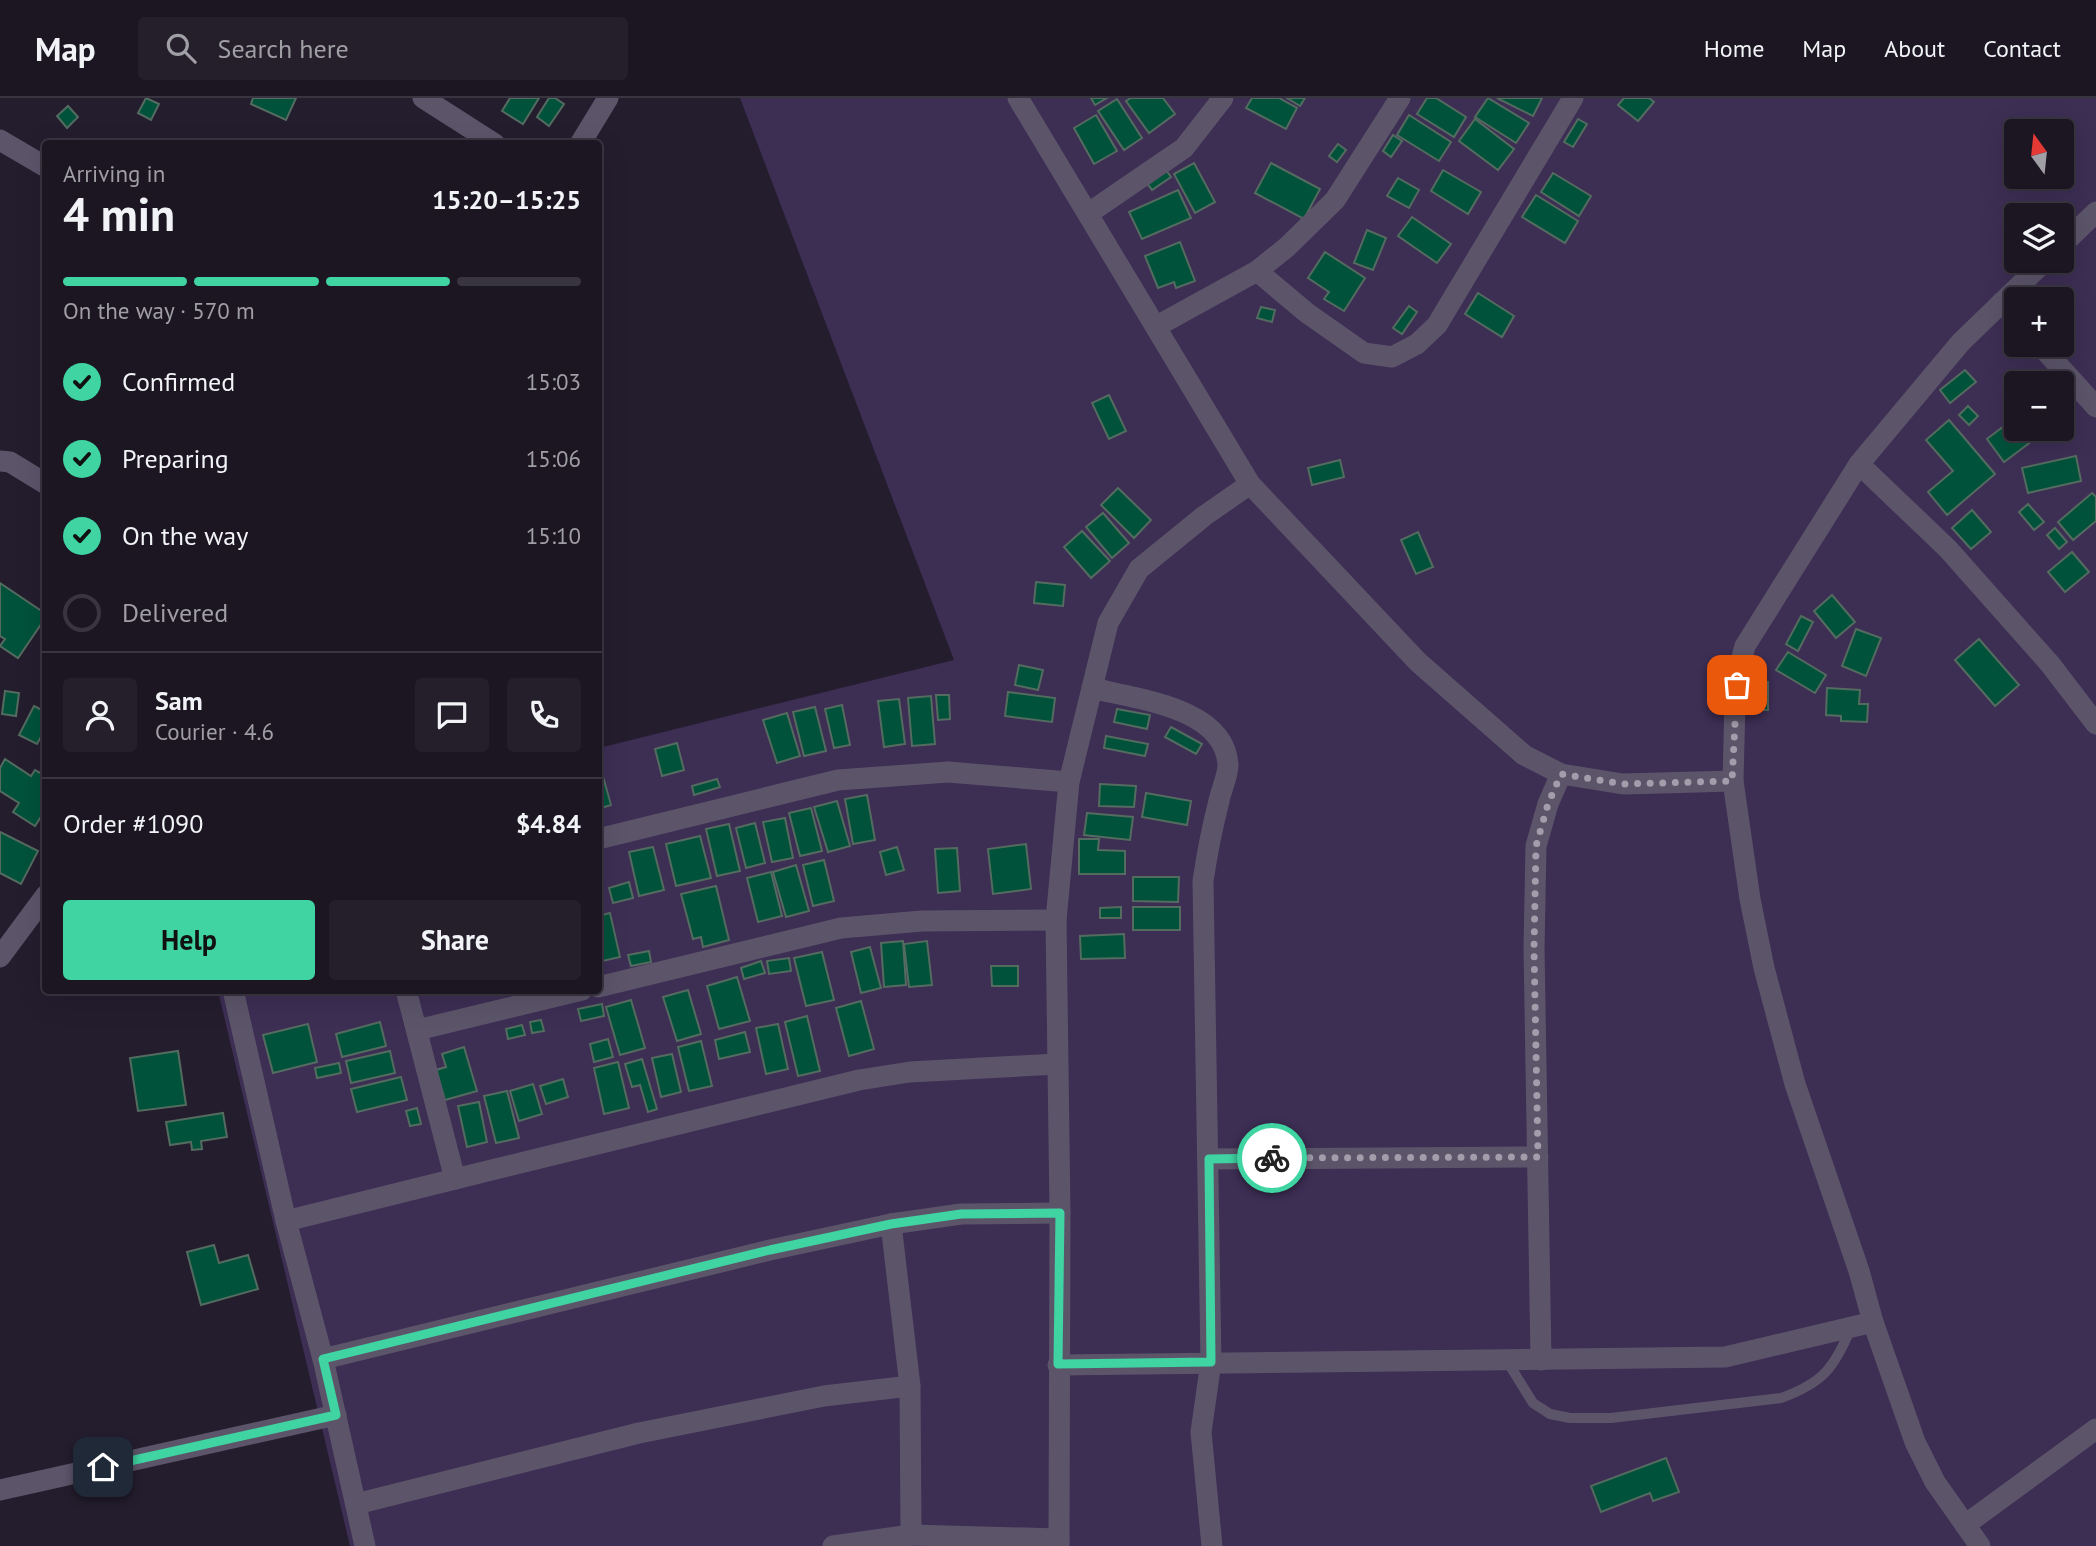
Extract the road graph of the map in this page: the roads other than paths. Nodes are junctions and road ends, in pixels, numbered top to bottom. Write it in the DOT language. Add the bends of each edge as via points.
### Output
graph roads {
  1 [pos="423,98"];
  2 [pos="608,98"];
  3 [pos="1018,98"];
  4 [pos="1223,98"];
  5 [pos="1400,98"];
  6 [pos="1573,98"];
  7 [pos="489,140"];
  8 [pos="582,140"];
  9 [pos="0,141"];
  10 [pos="42,165"];
  11 [pos="2096,212"];
  12 [pos="1089,213"];
  13 [pos="2074,233"];
  14 [pos="1257,271"];
  15 [pos="2032,273"];
  16 [pos="2002,302"];
  17 [pos="2004,304"];
  18 [pos="1157,326"];
  19 [pos="2051,357"];
  20 [pos="2096,407"];
  21 [pos="0,461"];
  22 [pos="1859,464"];
  23 [pos="42,482"];
  24 [pos="1250,484"];
  25 [pos="1092,688"];
  26 [pos="2096,724"];
  27 [pos="1561,774"];
  28 [pos="1732,781"];
  29 [pos="1069,782"];
  30 [pos="602,838"];
  31 [pos="42,900"];
  32 [pos="1056,920"];
  33 [pos="0,957"];
  34 [pos="602,986"];
  35 [pos="234,994"];
  36 [pos="407,994"];
  37 [pos="565,994"];
  38 [pos="416,1030"];
  39 [pos="1057,1063"];
  40 [pos="1538,1157"];
  41 [pos="1209,1159"];
  42 [pos="455,1179"];
  43 [pos="1060,1213"];
  44 [pos="286,1221"];
  45 [pos="891,1224"];
  46 [pos="1862,1324"];
  47 [pos="323,1359"];
  48 [pos="1541,1360"];
  49 [pos="1507,1361"];
  50 [pos="1211,1362"];
  51 [pos="1058,1364"];
  52 [pos="910,1386"];
  53 [pos="336,1415"];
  54 [pos="2096,1429"];
  55 [pos="0,1490"];
  56 [pos="356,1504"];
  57 [pos="1965,1525"];
  58 [pos="911,1535"];
  59 [pos="1059,1542"];
  60 [pos="365,1546"];
  61 [pos="833,1546"];
  62 [pos="1212,1546"];
  63 [pos="1980,1546"];
  1 -- 7 [label="street"];
  2 -- 8 [label="street"];
  3 -- 12 [label="street"];
  4 -- 12 [label="street" via="1184,148"];
  5 -- 14 [label="street" via="1335,200"];
  6 -- 14 [label="street" via="1437,325 1417,344 1392,357 1364,354"];
  9 -- 10 [label="street"];
  11 -- 13 [label="street"];
  12 -- 18 [label="street"];
  14 -- 18 [label="street"];
  15 -- 16 [label="street"];
  16 -- 17 [label="street"];
  16 -- 22 [label="street" via="1961,342"];
  18 -- 24 [label="street"];
  19 -- 20 [label="street"];
  21 -- 23 [label="street" via="9,461"];
  22 -- 26 [label="street" via="1948,550 2050,664"];
  22 -- 28 [label="street" via="1745,646 1735,701"];
  24 -- 25 [label="street" via="1139,569 1108,623"];
  24 -- 27 [label="street" via="1418,662 1524,755"];
  25 -- 29 [label="street"];
  25 -- 41 [label="street" via="1188,712 1207,724 1225,746 1228,767 1203,881"];
  27 -- 28 [label="street" via="1623,784"];
  27 -- 40 [label="street" via="1536,846"];
  28 -- 46 [label="street" via="1764,968 1795,1084 1859,1271"];
  29 -- 30 [label="street" via="948,772 838,780"];
  29 -- 32 [label="street"];
  31 -- 33 [label="street"];
  32 -- 34 [label="street" via="922,921 841,928"];
  32 -- 39 [label="street"];
  35 -- 44 [label="street"];
  36 -- 38 [label="street"];
  37 -- 38 [label="street"];
  38 -- 42 [label="street"];
  39 -- 42 [label="street" via="910,1072 859,1080"];
  39 -- 43 [label="street"];
  40 -- 41 [label="street"];
  40 -- 48 [label="street"];
  41 -- 50 [label="street"];
  42 -- 44 [label="street"];
  43 -- 45 [label="street" via="961,1214"];
  43 -- 51 [label="street"];
  44 -- 47 [label="street"];
  45 -- 47 [label="street"];
  45 -- 52 [label="street"];
  46 -- 48 [label="street" via="1725,1357"];
  46 -- 49 [label="lane" via="1824,1376 1781,1398 1611,1418 1550,1414 1533,1403"];
  46 -- 57 [label="street" via="1935,1482"];
  47 -- 53 [label="street"];
  48 -- 49 [label="street"];
  49 -- 50 [label="street"];
  50 -- 51 [label="street"];
  50 -- 62 [label="street" via="1201,1433"];
  51 -- 59 [label="street"];
  52 -- 56 [label="street" via="824,1396 639,1433"];
  52 -- 58 [label="street"];
  53 -- 55 [label="street"];
  53 -- 56 [label="street"];
  54 -- 57 [label="street"];
  56 -- 60 [label="street"];
  57 -- 63 [label="street"];
  58 -- 59 [label="street"];
  58 -- 61 [label="street"];
}
